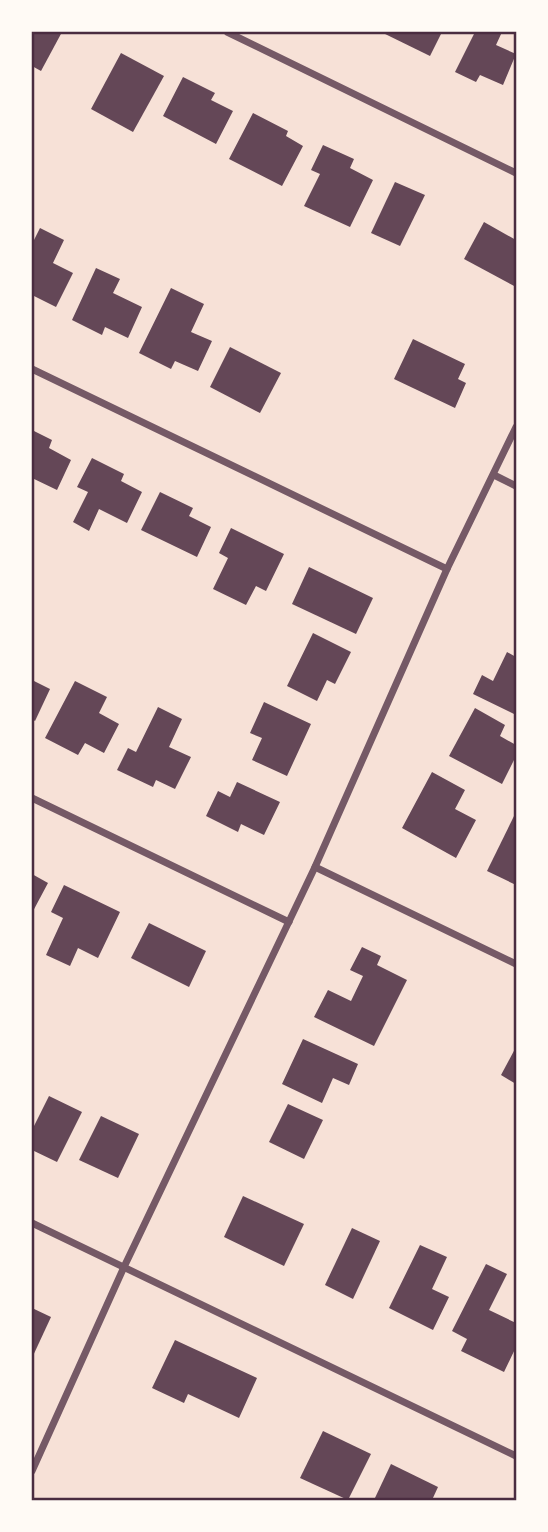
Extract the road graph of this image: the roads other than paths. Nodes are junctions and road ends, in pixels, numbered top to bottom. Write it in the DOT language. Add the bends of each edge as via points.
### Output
graph roads {
  1 [pos="227,32"];
  2 [pos="516,173"];
  3 [pos="32,369"];
  4 [pos="516,427"];
  5 [pos="494,475"];
  6 [pos="516,486"];
  7 [pos="447,569"];
  8 [pos="32,798"];
  9 [pos="314,867"];
  10 [pos="289,922"];
  11 [pos="516,964"];
  12 [pos="32,1223"];
  13 [pos="124,1267"];
  14 [pos="516,1456"];
  15 [pos="32,1471"];
  1 -- 2 [label="street"];
  3 -- 7 [label="street"];
  4 -- 5 [label="street"];
  5 -- 6 [label="street"];
  5 -- 7 [label="street"];
  7 -- 9 [label="street"];
  8 -- 10 [label="street"];
  9 -- 10 [label="street"];
  9 -- 11 [label="street"];
  10 -- 13 [label="street"];
  12 -- 13 [label="street"];
  13 -- 14 [label="street"];
  13 -- 15 [label="street"];
}
